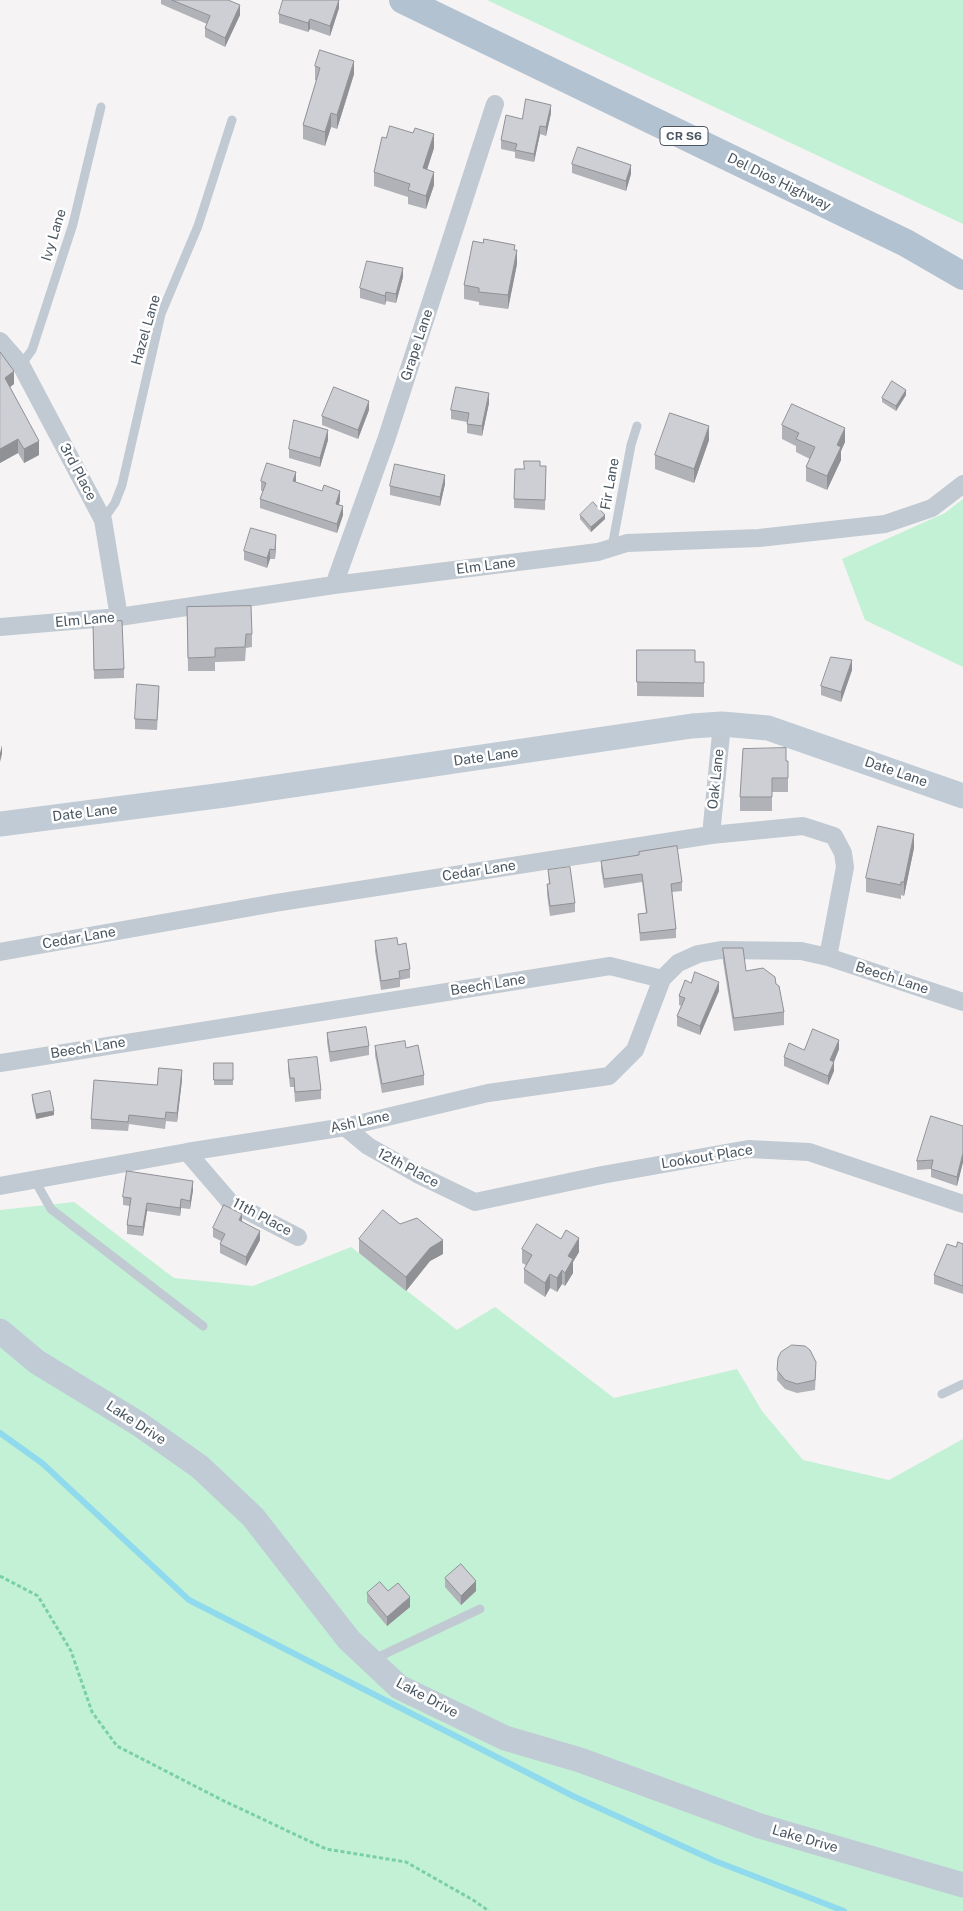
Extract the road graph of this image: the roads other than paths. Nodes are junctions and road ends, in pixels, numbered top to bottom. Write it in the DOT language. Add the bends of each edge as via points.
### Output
graph roads {
  1 [pos="403,0"];
  2 [pos="495,104"];
  3 [pos="101,107"];
  4 [pos="232,120"];
  5 [pos="963,276"];
  6 [pos="0,341"];
  7 [pos="21,365"];
  8 [pos="637,426"];
  9 [pos="963,484"];
  10 [pos="103,520"];
  11 [pos="612,547"];
  12 [pos="334,585"];
  13 [pos="119,617"];
  14 [pos="0,626"];
  15 [pos="722,724"];
  16 [pos="963,796"];
  17 [pos="0,824"];
  18 [pos="711,835"];
  19 [pos="0,952"];
  20 [pos="828,957"];
  21 [pos="662,979"];
  22 [pos="963,1002"];
  23 [pos="0,1063"];
  24 [pos="345,1127"];
  25 [pos="187,1152"];
  26 [pos="34,1179"];
  27 [pos="0,1186"];
  28 [pos="475,1202"];
  29 [pos="963,1204"];
  30 [pos="298,1237"];
  31 [pos="202,1326"];
  32 [pos="0,1331"];
  33 [pos="963,1384"];
  34 [pos="942,1394"];
  35 [pos="480,1609"];
  36 [pos="370,1661"];
  37 [pos="963,1884"];
  1 -- 5 [label="main road, Del Dios Highway / CR S6" via="906,243"];
  2 -- 12 [label="street, Grape Lane" via="386,440"];
  3 -- 7 [label="lane, Ivy Lane" via="73,224 32,350"];
  4 -- 10 [label="lane, Hazel Lane" via="198,226 161,314 122,485 115,504"];
  6 -- 7 [label="street, 3rd Place"];
  7 -- 10 [label="street, 3rd Place"];
  8 -- 11 [label="lane, Fir Lane"];
  9 -- 11 [label="street, Elm Lane" via="932,508 885,524 758,538 627,543"];
  10 -- 13 [label="street, 3rd Place"];
  11 -- 12 [label="street, Elm Lane" via="598,552"];
  12 -- 13 [label="street, Elm Lane"];
  13 -- 14 [label="street, Elm Lane"];
  15 -- 16 [label="street, Date Lane" via="768,728"];
  15 -- 17 [label="street, Date Lane"];
  15 -- 18 [label="street, Oak Lane"];
  18 -- 19 [label="street, Cedar Lane" via="275,903"];
  18 -- 20 [label="street, Cedar Lane" via="803,826 834,836 843,853 845,867"];
  20 -- 21 [label="street, Beech Lane" via="800,951 721,950 685,960"];
  20 -- 22 [label="street, Beech Lane"];
  21 -- 23 [label="street, Beech Lane" via="610,966"];
  21 -- 24 [label="street, Ash Lane" via="635,1050 609,1076 488,1094"];
  24 -- 25 [label="street, Ash Lane"];
  24 -- 28 [label="street, 12th Place" via="368,1146 420,1176"];
  25 -- 26 [label="street, Ash Lane"];
  25 -- 30 [label="street, 11th Place" via="230,1202"];
  26 -- 27 [label="street, Ash Lane"];
  26 -- 31 [label="lane" via="51,1209"];
  28 -- 29 [label="street, Lookout Place" via="748,1148 809,1152"];
  32 -- 36 [label="street, Lake Drive" via="37,1362 139,1424 200,1468 253,1517 349,1640"];
  33 -- 34 [label="lane"];
  35 -- 36 [label="lane"];
  36 -- 37 [label="street, Lake Drive" via="400,1686 505,1738 580,1760 760,1826"];
}
